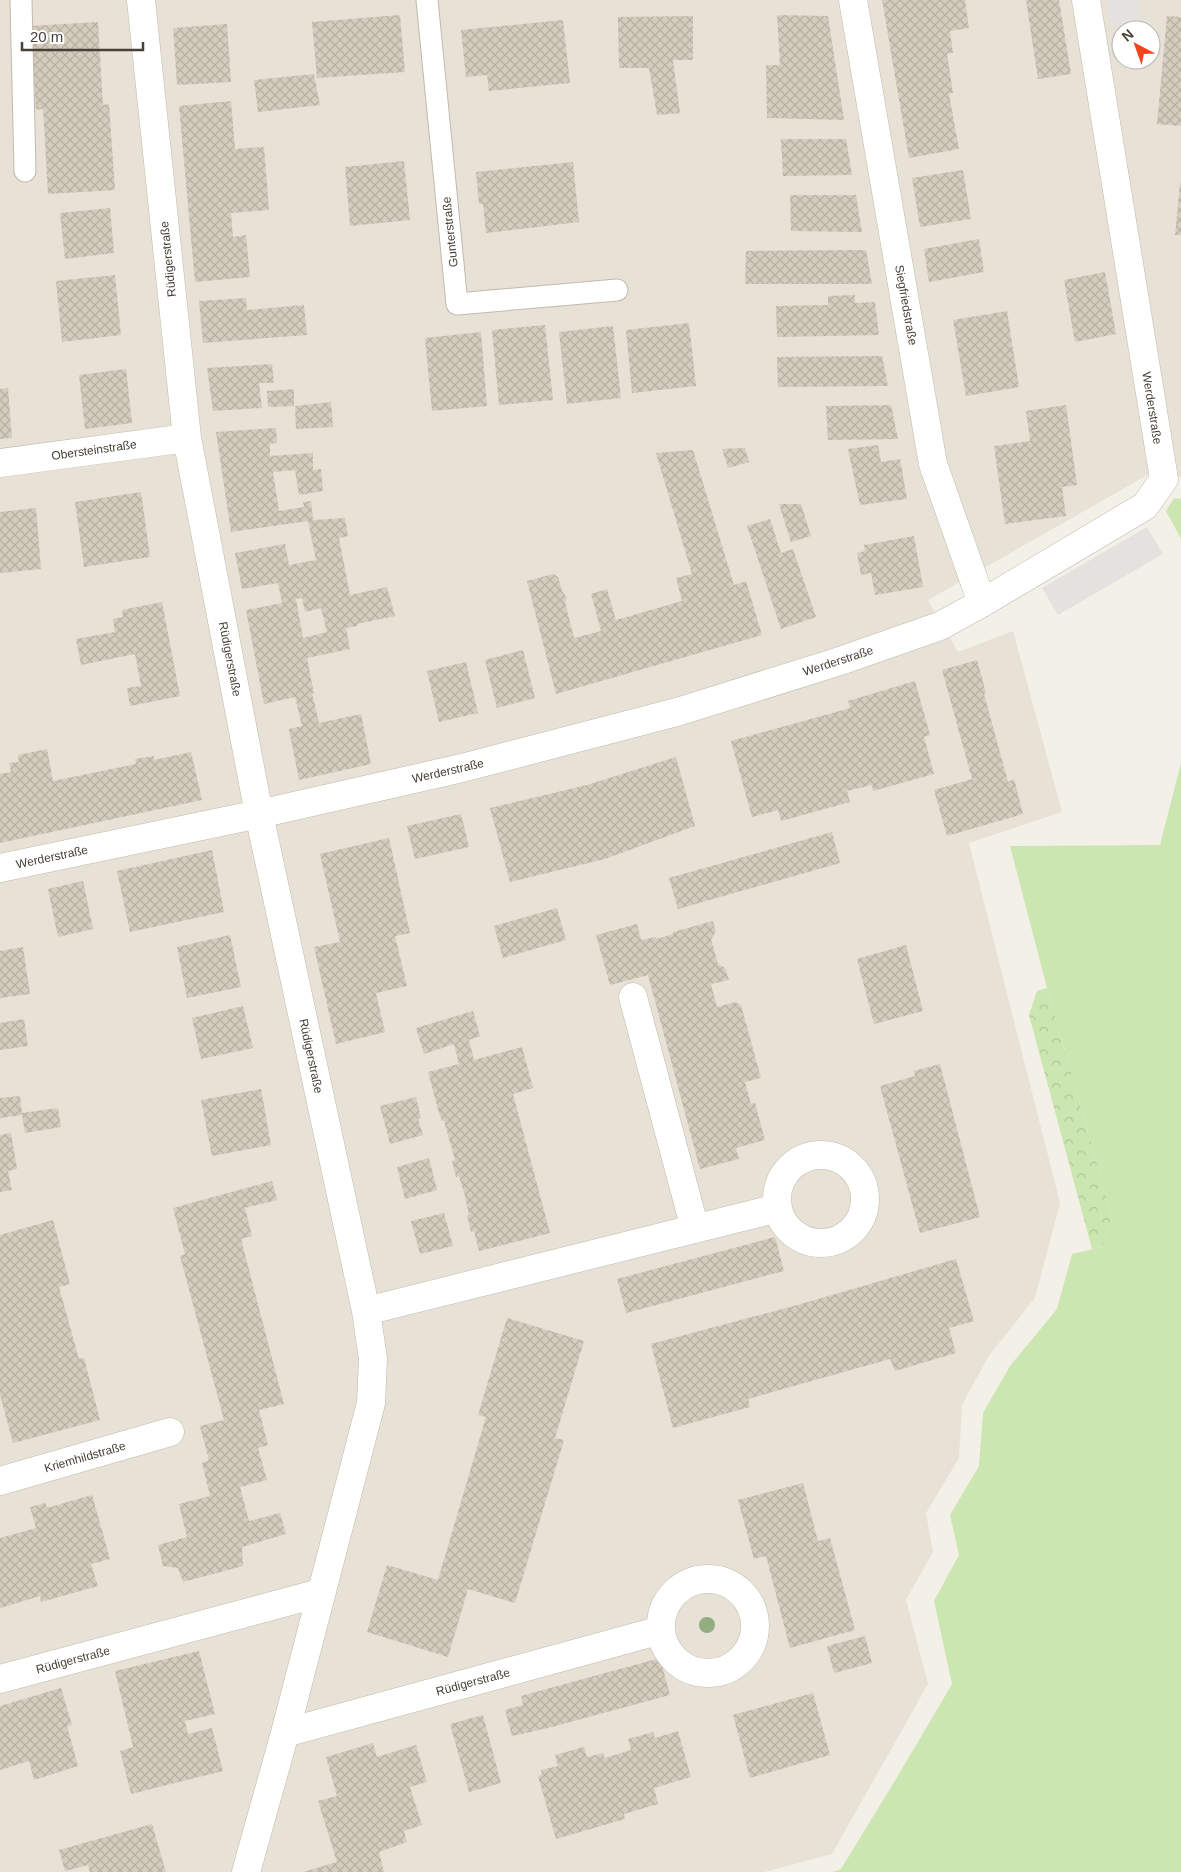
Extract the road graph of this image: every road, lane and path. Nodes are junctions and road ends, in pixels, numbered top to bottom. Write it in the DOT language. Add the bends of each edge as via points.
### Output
graph roads {
  1 [pos="21,0"];
  2 [pos="141,0"];
  3 [pos="427,0"];
  4 [pos="853,0"];
  5 [pos="1086,0"];
  6 [pos="25,171"];
  7 [pos="617,290"];
  8 [pos="187,438"];
  9 [pos="0,463"];
  10 [pos="982,603"];
  11 [pos="259,814"];
  12 [pos="0,868"];
  13 [pos="633,997"];
  14 [pos="778,1208"];
  15 [pos="695,1229"];
  16 [pos="366,1311"];
  17 [pos="170,1432"];
  18 [pos="0,1481"];
  19 [pos="320,1593"];
  20 [pos="661,1630"];
  21 [pos="0,1679"];
  22 [pos="285,1733"];
  23 [pos="246,1872"];
  1 -- 6 [label="lane"];
  2 -- 8 [label="street, Rüdigerstraße"];
  3 -- 7 [label="lane, Gunterstraße" via="457,304"];
  4 -- 10 [label="street, Siegfriedstraße" via="933,464"];
  5 -- 10 [label="street, Werderstraße" via="1164,479 1145,506"];
  8 -- 9 [label="street, Obersteinstraße"];
  8 -- 11 [label="street, Rüdigerstraße"];
  10 -- 11 [label="street, Werderstraße" via="931,629 677,712 462,768"];
  11 -- 12 [label="street, Werderstraße"];
  11 -- 16 [label="street, Rüdigerstraße"];
  13 -- 15 [label="street"];
  14 -- 15 [label="street"];
  15 -- 16 [label="street"];
  16 -- 19 [label="street, Rüdigerstraße" via="373,1359 371,1403"];
  17 -- 18 [label="street, Kriemhildstraße"];
  19 -- 21 [label="street, Rüdigerstraße"];
  19 -- 22 [label="street, Rüdigerstraße"];
  20 -- 22 [label="street, Rüdigerstraße"];
  22 -- 23 [label="street, Rüdigerstraße"];
}
